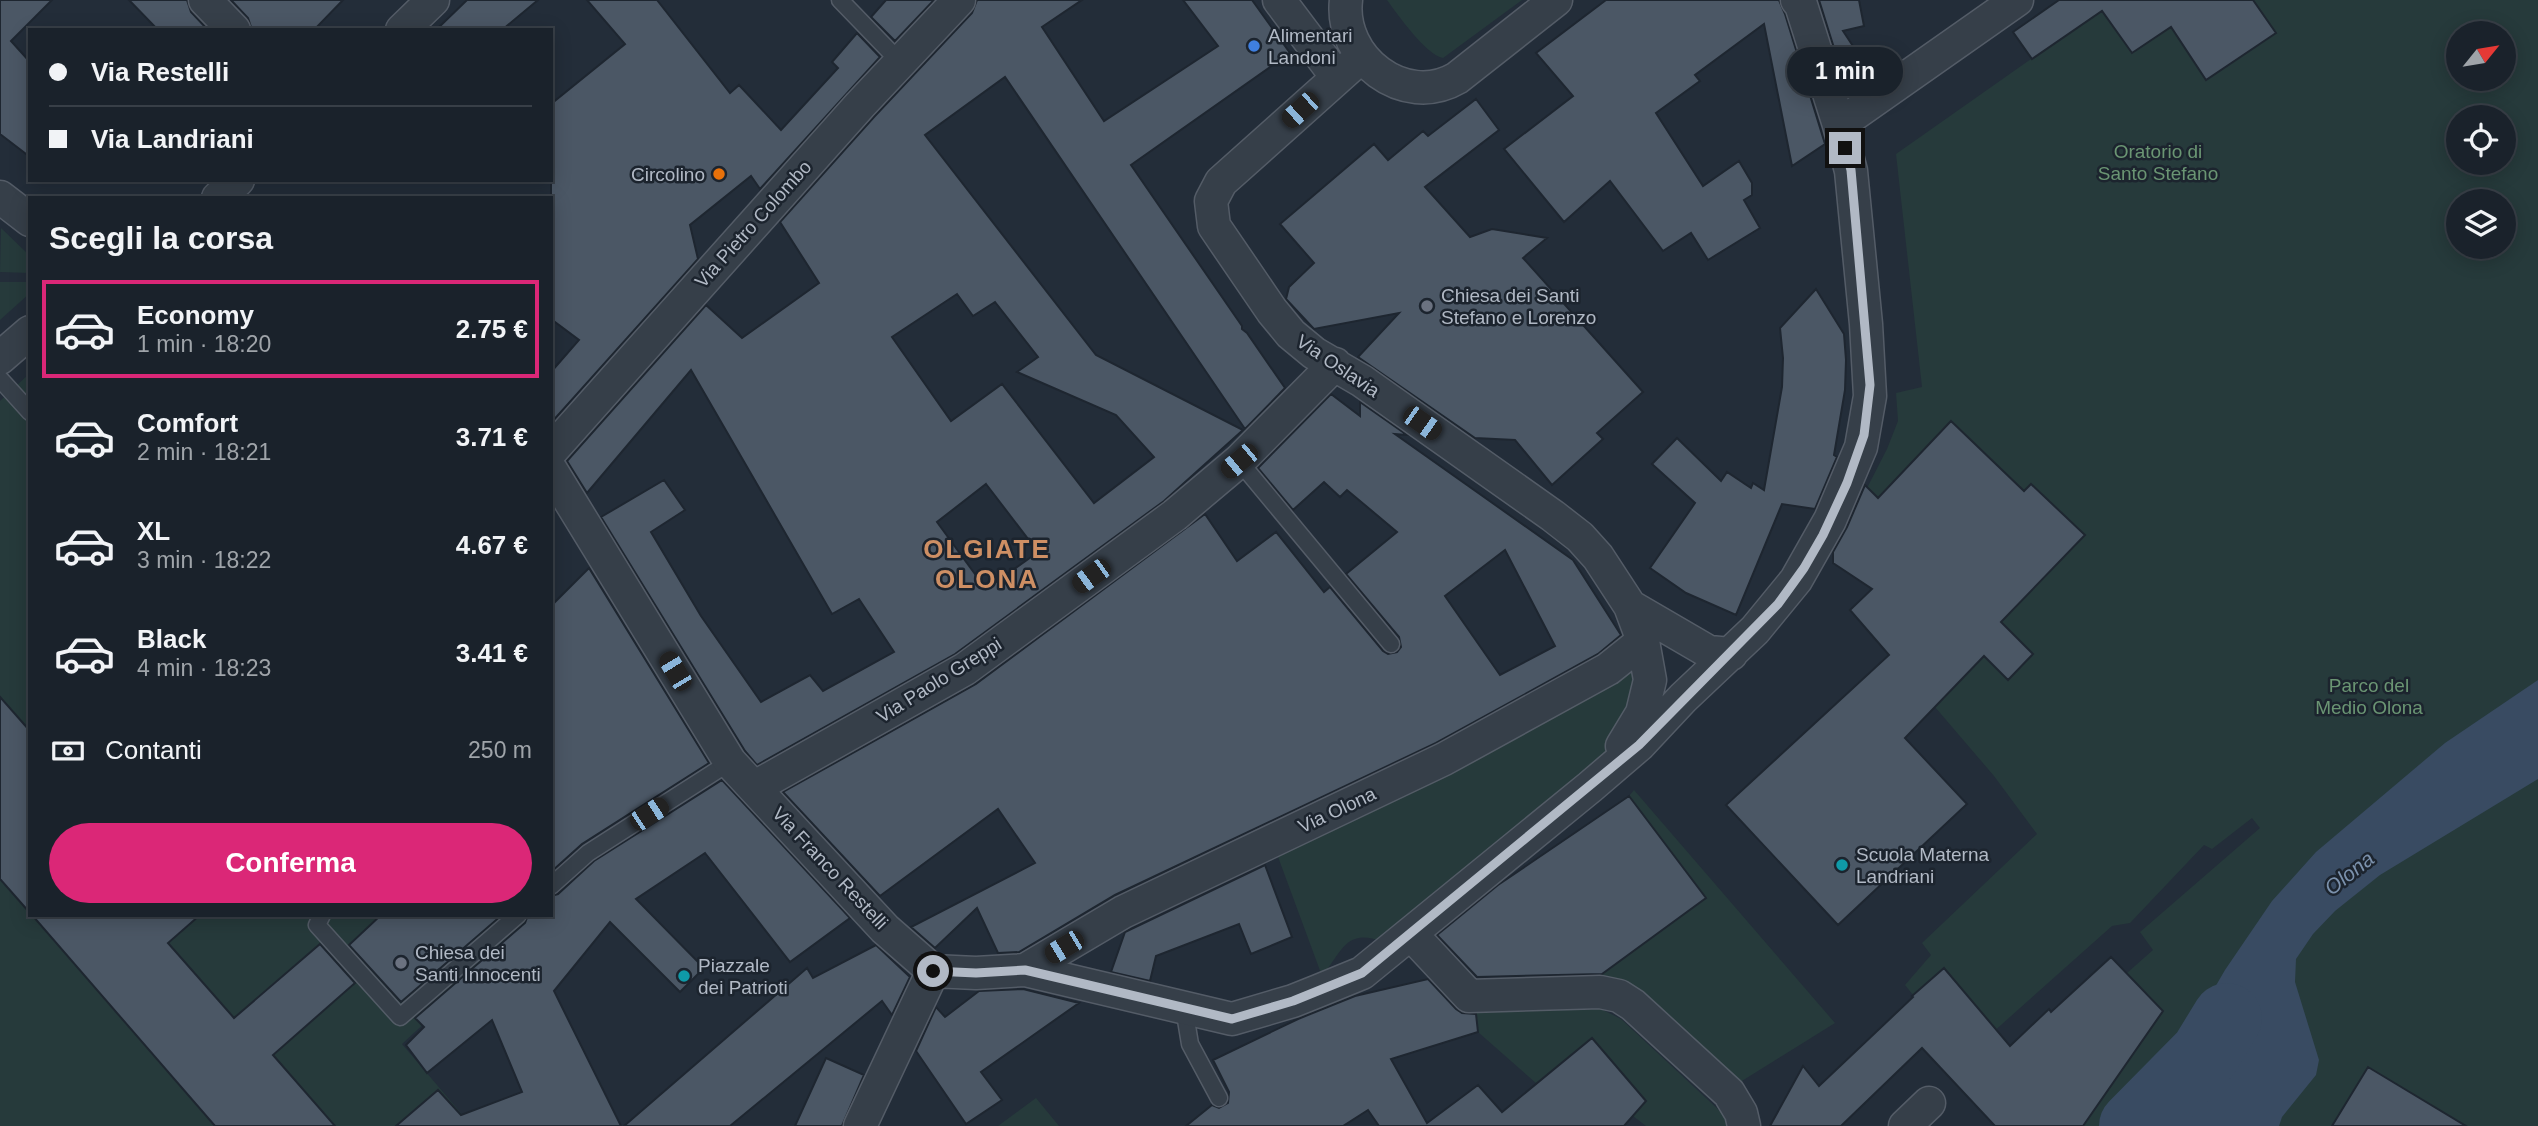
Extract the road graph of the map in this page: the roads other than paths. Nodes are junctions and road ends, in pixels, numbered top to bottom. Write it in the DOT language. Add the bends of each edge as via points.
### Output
graph roads {
  1 [pos="205,0"];
  2 [pos="433,0"];
  3 [pos="840,0"];
  4 [pos="959,0"];
  5 [pos="1279,0"];
  6 [pos="1346,0"];
  7 [pos="1556,0"];
  8 [pos="1797,0"];
  9 [pos="2017,0"];
  10 [pos="232,28"];
  11 [pos="404,28"];
  12 [pos="1362,56"];
  13 [pos="900,62"];
  14 [pos="1337,77"];
  15 [pos="1839,125"];
  16 [pos="236,182"];
  17 [pos="220,196"];
  18 [pos="0,197"];
  19 [pos="28,218"];
  20 [pos="28,334"];
  21 [pos="0,358"];
  22 [pos="1335,364"];
  23 [pos="0,379"];
  24 [pos="28,410"];
  25 [pos="553,449"];
  26 [pos="1239,461"];
  27 [pos="553,473"];
  28 [pos="1630,606"];
  29 [pos="1643,641"];
  30 [pos="1391,644"];
  31 [pos="1731,654"];
  32 [pos="730,762"];
  33 [pos="755,787"];
  34 [pos="1590,787"];
  35 [pos="553,884"];
  36 [pos="320,917"];
  37 [pos="515,917"];
  38 [pos="1410,934"];
  39 [pos="1025,970"];
  40 [pos="933,971"];
  41 [pos="1184,1008"];
  42 [pos="1219,1098"];
  43 [pos="1926,1114"];
  44 [pos="860,1126"];
  45 [pos="1744,1126"];
  46 [pos="1905,1126"];
  1 -- 10 [label="street"];
  2 -- 11 [label="street"];
  3 -- 13 [label="lane"];
  4 -- 13 [label="street, Via Pietro Colombo"];
  5 -- 14 [label="street"];
  6 -- 12 [label="street" via="1348,27"];
  7 -- 12 [label="street" via="1457,78 1441,85 1397,83"];
  8 -- 15 [label="street"];
  9 -- 15 [label="street"];
  12 -- 14 [label="street"];
  13 -- 25 [label="street, Via Pietro Colombo"];
  14 -- 22 [label="street, Via Oslavia" via="1227,175 1211,201 1211,216 1221,237 1282,324 1302,345"];
  15 -- 31 [label="street" via="1851,170 1870,385 1867,420 1847,483 1804,568"];
  16 -- 17 [label="street"];
  18 -- 19 [label="street"];
  20 -- 21 [label="street"];
  22 -- 26 [label="street, Via Paolo Greppi"];
  22 -- 28 [label="street, Via Oslavia" via="1571,529 1598,557"];
  23 -- 24 [label="lane"];
  26 -- 30 [label="lane"];
  26 -- 33 [label="street, Via Paolo Greppi" via="1175,515 965,668"];
  27 -- 32 [label="street, Via Franco Restelli"];
  28 -- 29 [label="street, Via Oslavia"];
  28 -- 31 [label="street, Via Oslavia" via="1709,652"];
  29 -- 34 [label="street, Via Oslavia" via="1650,680 1642,713"];
  29 -- 39 [label="street, Via Olona" via="1608,669 1444,759 1124,912"];
  31 -- 34 [label="street"];
  32 -- 33 [label="street, Via Franco Restelli"];
  32 -- 35 [label="lane" via="587,853"];
  33 -- 40 [label="street, Via Franco Restelli" via="886,929"];
  34 -- 38 [label="street"];
  36 -- 37 [label="lane" via="317,925 400,1017"];
  38 -- 41 [label="street" via="1362,973 1293,1001 1232,1019"];
  38 -- 45 [label="street" via="1469,996 1600,992 1633,1004 1729,1093"];
  39 -- 40 [label="street"];
  39 -- 41 [label="street"];
  40 -- 44 [label="street"];
  41 -- 42 [label="lane" via="1190,1044"];
  43 -- 46 [label="street"];
}
